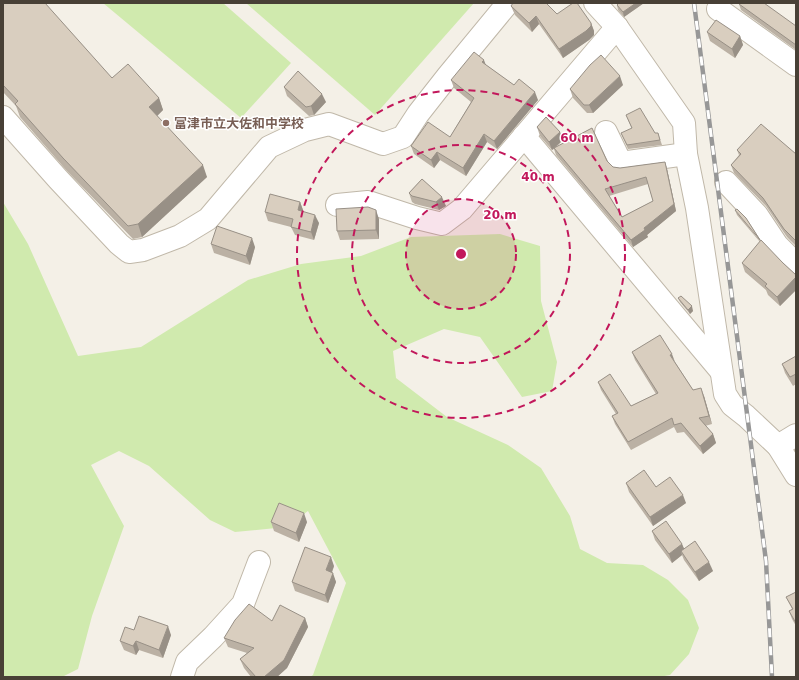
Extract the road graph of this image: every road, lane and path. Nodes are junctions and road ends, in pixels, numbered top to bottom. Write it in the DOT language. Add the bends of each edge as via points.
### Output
graph roads {
  1 [pos="508,3"];
  2 [pos="595,3"];
  3 [pos="718,9"];
  4 [pos="617,27"];
  5 [pos="796,65"];
  6 [pos="3,117"];
  7 [pos="606,132"];
  8 [pos="524,136"];
  9 [pos="686,154"];
  10 [pos="726,182"];
  11 [pos="337,205"];
  12 [pos="796,262"];
  13 [pos="721,372"];
  14 [pos="787,440"];
  15 [pos="796,475"];
  16 [pos="259,562"];
  17 [pos="182,677"];
  1 -- 6 [label="street" via="437,89 403,137 382,144 329,124 305,130 269,147 208,219 180,236 143,250 129,252 119,244"];
  2 -- 4 [label="street"];
  3 -- 5 [label="street"];
  4 -- 8 [label="street"];
  4 -- 9 [label="street" via="684,123"];
  7 -- 9 [label="street" via="621,163"];
  8 -- 11 [label="street" via="462,209 442,224 368,202"];
  8 -- 13 [label="street"];
  9 -- 13 [label="street" via="697,208"];
  10 -- 12 [label="street" via="757,215 778,245 795,264"];
  13 -- 14 [label="street" via="725,394 732,405"];
  14 -- 15 [label="street"];
  16 -- 17 [label="street" via="243,604 187,662"];
}
